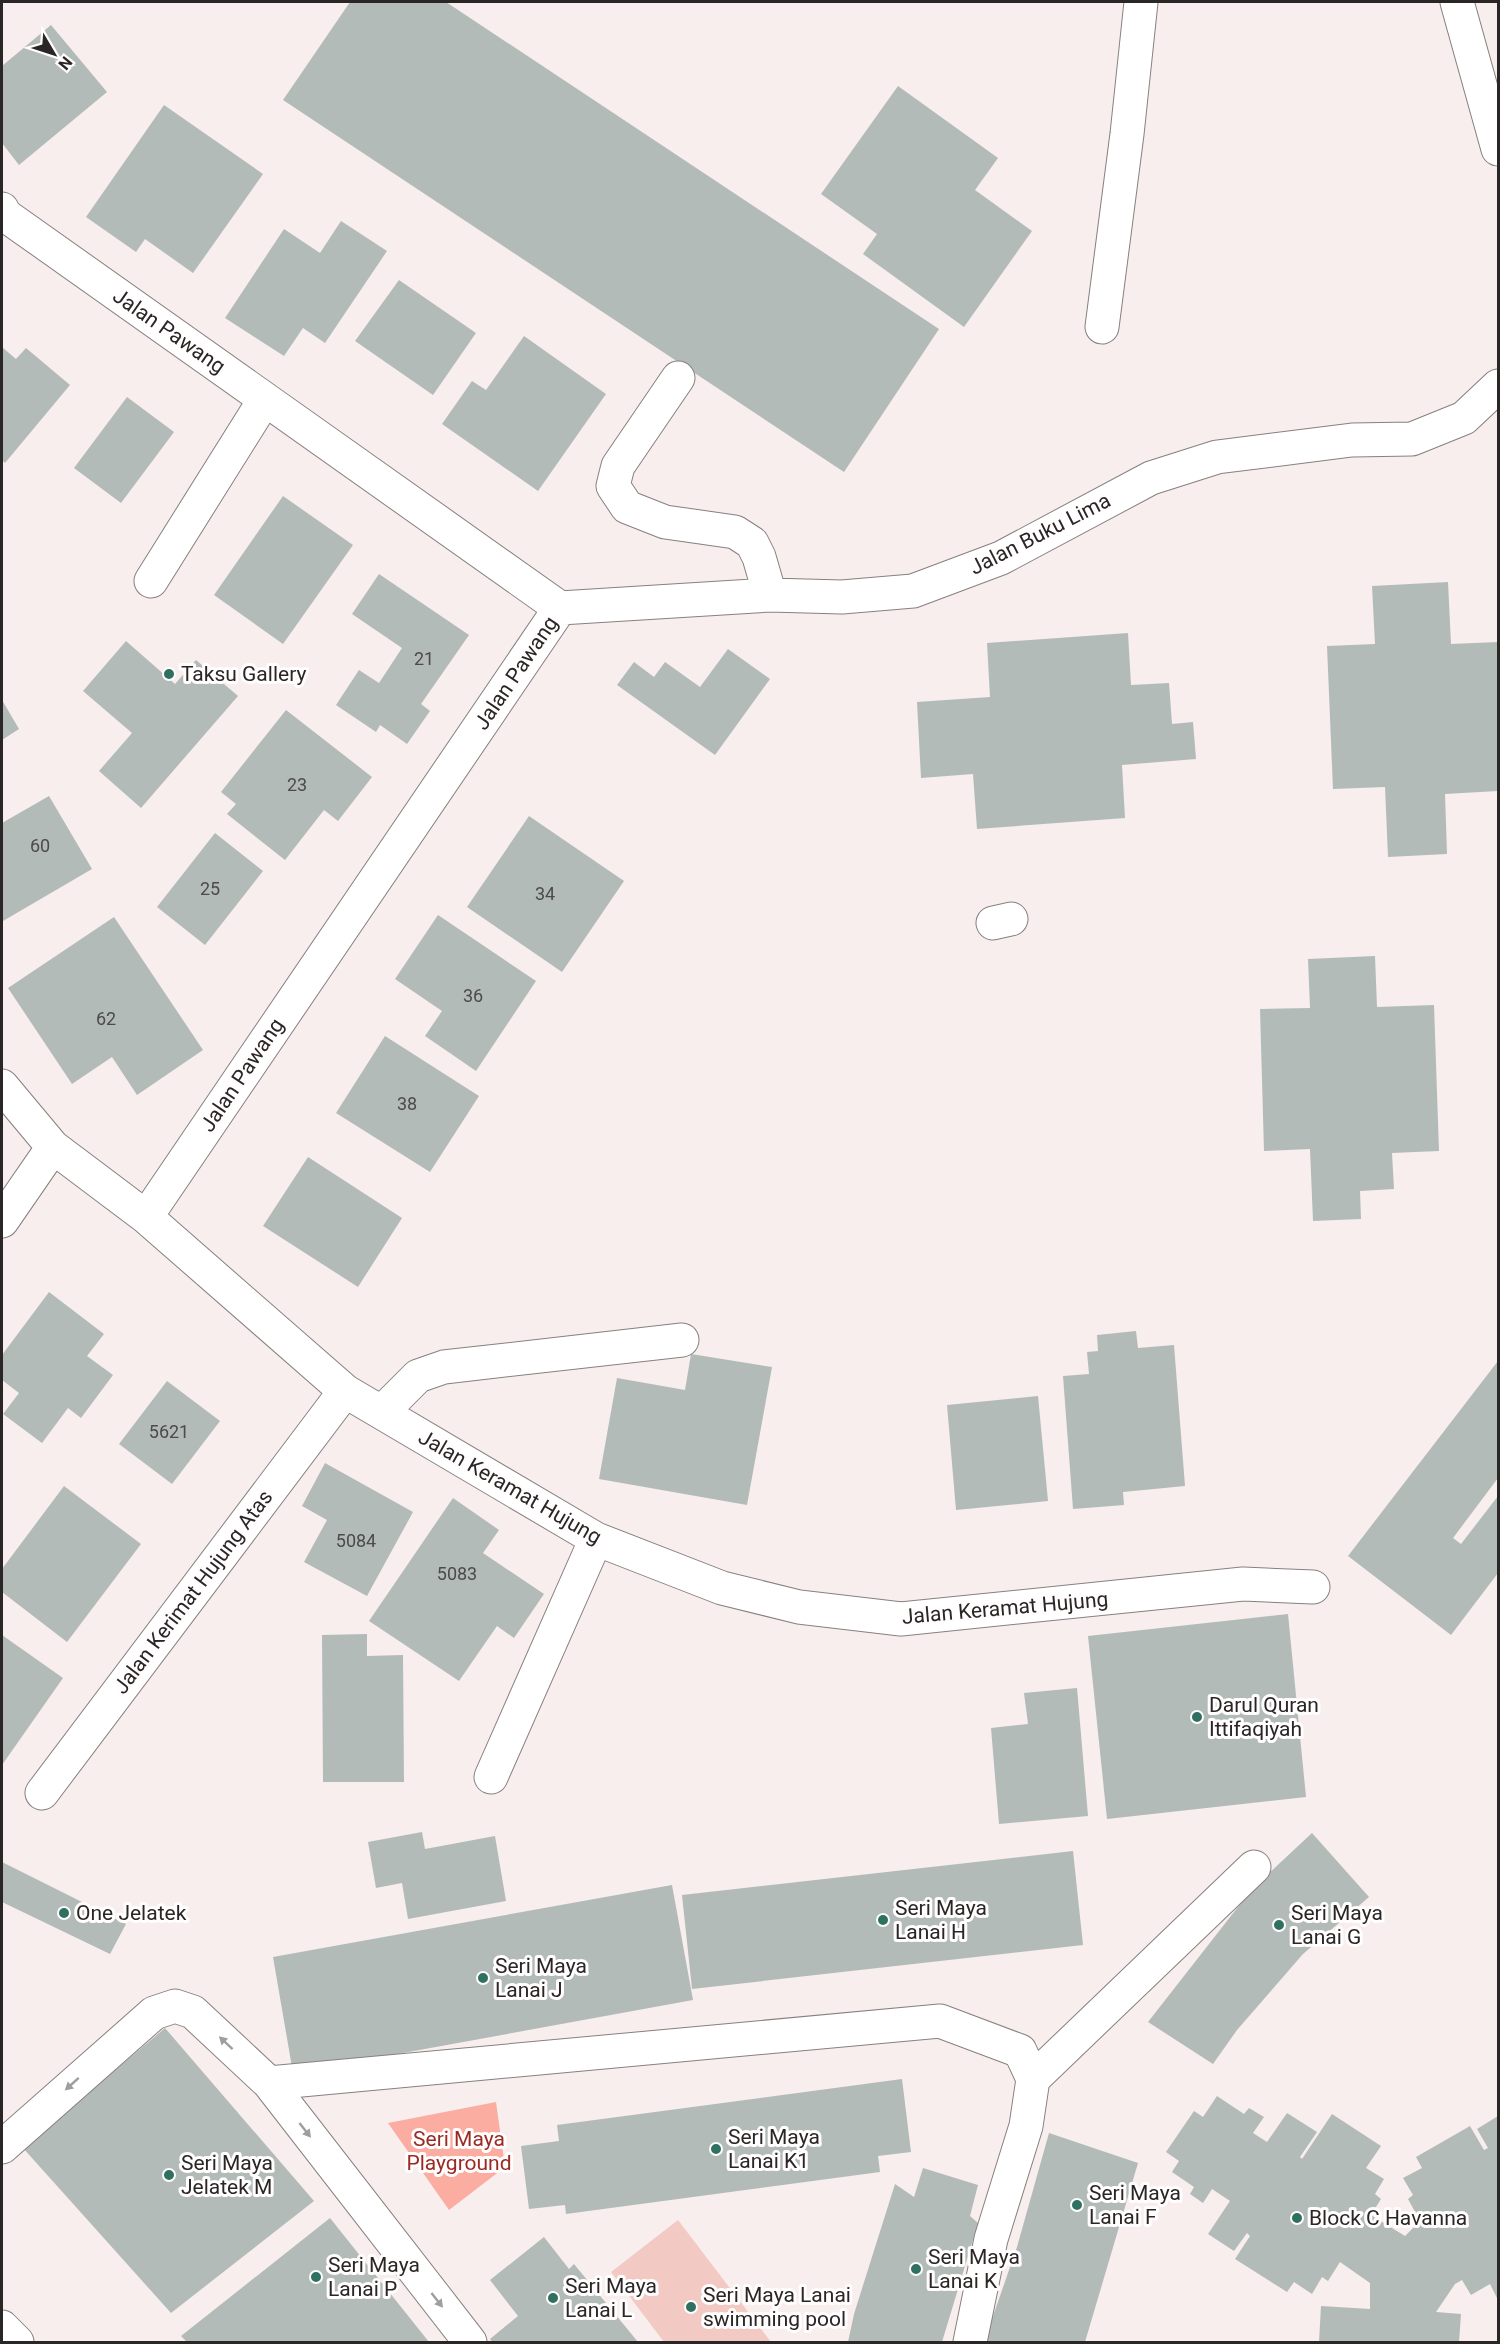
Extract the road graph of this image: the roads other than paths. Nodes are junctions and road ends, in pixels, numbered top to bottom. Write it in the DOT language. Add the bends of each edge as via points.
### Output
graph roads {
  1 [pos="1141,2"];
  2 [pos="1457,2"];
  3 [pos="1498,149"];
  4 [pos="3,214"];
  5 [pos="1102,327"];
  6 [pos="678,378"];
  7 [pos="1498,386"];
  8 [pos="265,399"];
  9 [pos="151,581"];
  10 [pos="770,595"];
  11 [pos="560,608"];
  12 [pos="2,1086"];
  13 [pos="53,1147"];
  14 [pos="146,1217"];
  15 [pos="2,1221"];
  16 [pos="682,1340"];
  17 [pos="345,1391"];
  18 [pos="382,1412"];
  19 [pos="596,1539"];
  20 [pos="1313,1587"];
  21 [pos="491,1777"];
  22 [pos="42,1793"];
  23 [pos="1254,1867"];
  24 [pos="1033,2079"];
  25 [pos="269,2083"];
  26 [pos="6,2136"];
  27 [pos="2,2327"];
  28 [pos="17,2343"];
  29 [pos="470,2343"];
  30 [pos="970,2343"];
  1 -- 5 [label="main road"];
  2 -- 3 [label="main road"];
  4 -- 8 [label="main road, Jalan Pawang"];
  6 -- 10 [label="main road" via="618,465 614,486 627,507 665,522 735,532 752,543"];
  7 -- 10 [label="main road, Jalan Buku Lima" via="1464,418 1413,440 1352,440 1217,457 1151,478 1001,558 913,591 842,597"];
  8 -- 9 [label="main road"];
  8 -- 11 [label="main road, Jalan Pawang"];
  10 -- 11 [label="main road, Jalan Buku Lima"];
  11 -- 14 [label="main road, Jalan Pawang"];
  12 -- 13 [label="main road, Jalan Keramat Hujung"];
  13 -- 14 [label="main road, Jalan Keramat Hujung"];
  13 -- 15 [label="main road"];
  14 -- 17 [label="main road, Jalan Keramat Hujung"];
  16 -- 18 [label="main road" via="444,1367 418,1376"];
  17 -- 18 [label="main road, Jalan Keramat Hujung"];
  17 -- 22 [label="main road, Jalan Kerimat Hujung Atas"];
  18 -- 19 [label="main road, Jalan Keramat Hujung"];
  19 -- 20 [label="main road, Jalan Keramat Hujung" via="722,1588 799,1607 901,1619 1242,1584"];
  19 -- 21 [label="main road"];
  23 -- 24 [label="main road"];
  24 -- 25 [label="main road" via="1020,2051 940,2021"];
  24 -- 30 [label="main road" via="1026,2126 991,2239"];
  25 -- 26 [label="main road, one-way" via="193,2012 175,2006 154,2013"];
  25 -- 29 [label="main road, one-way"];
  27 -- 28 [label="main road"];
}
